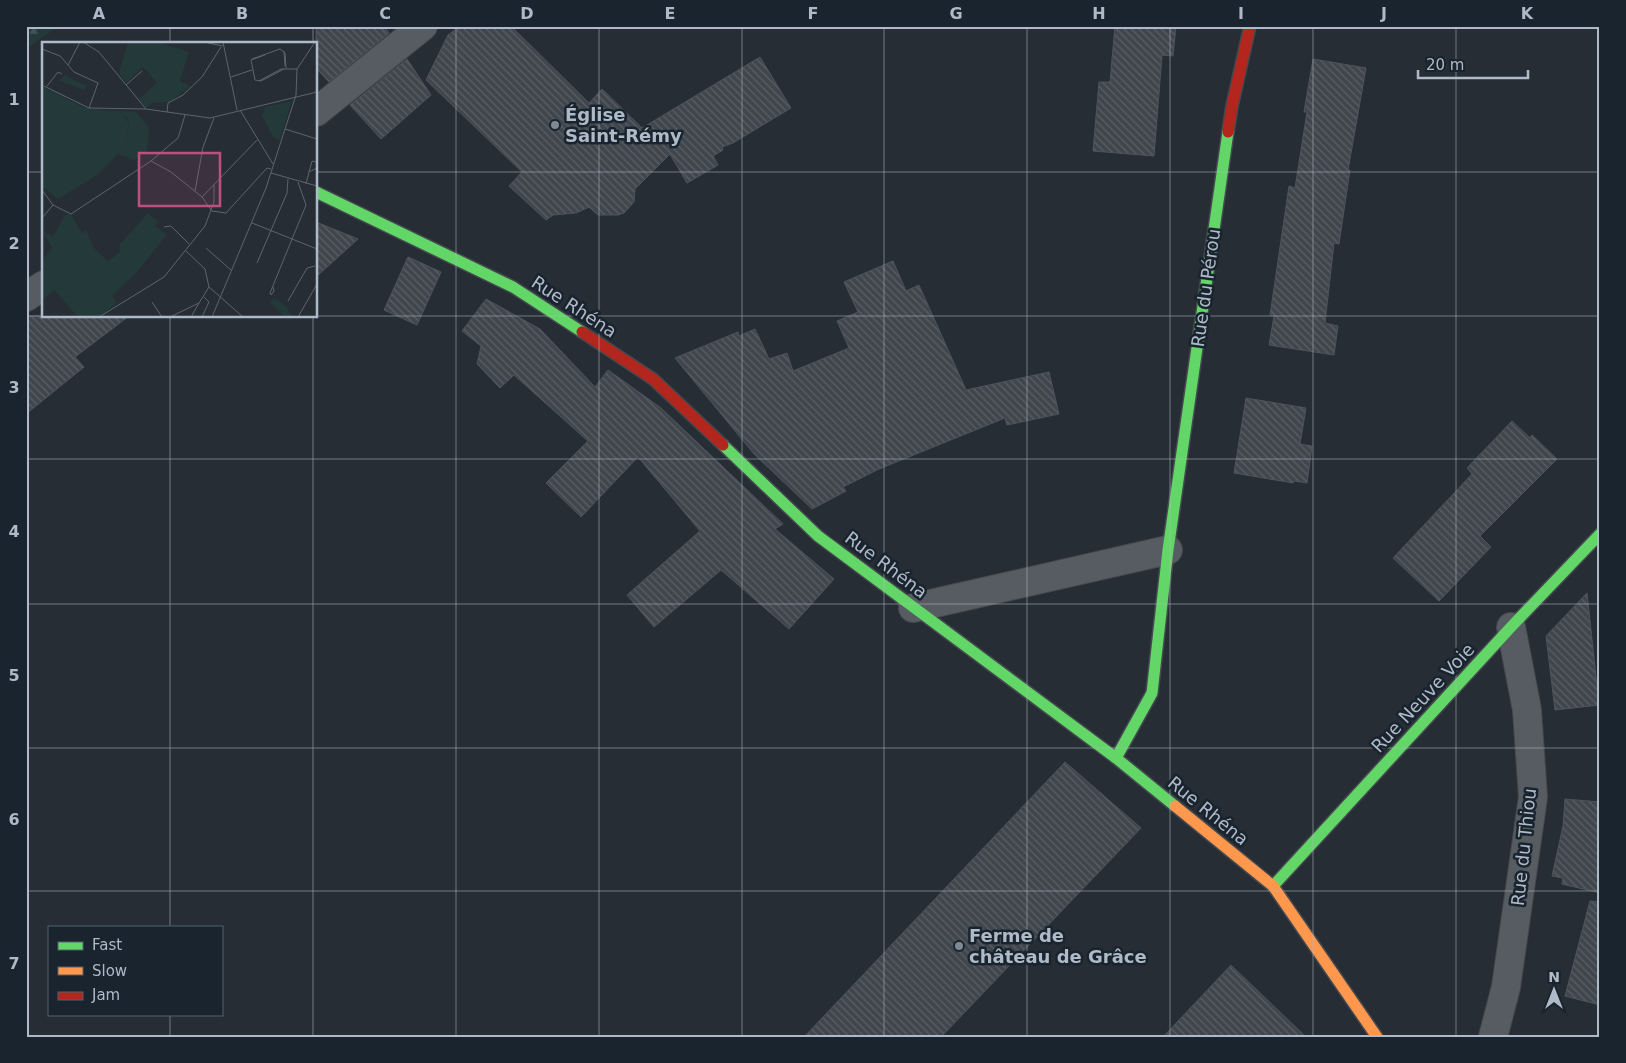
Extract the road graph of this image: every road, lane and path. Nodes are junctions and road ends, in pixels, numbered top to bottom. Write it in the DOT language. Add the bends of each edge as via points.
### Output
graph roads {
  1 [pos="424,26"];
  2 [pos="1250,26"];
  3 [pos="318,110"];
  4 [pos="318,193"];
  5 [pos="42,286"];
  6 [pos="26,297"];
  7 [pos="1600,534"];
  8 [pos="1168,550"];
  9 [pos="913,608"];
  10 [pos="1511,627"];
  11 [pos="1116,758"];
  12 [pos="1273,886"];
  13 [pos="1377,1037"];
  14 [pos="1493,1037"];
  1 -- 3 [label="street"];
  2 -- 8 [label="street, Rue du Pérou" via="1232,106"];
  4 -- 9 [label="street, Rue Rhéna" via="512,287 652,379 818,536"];
  5 -- 6 [label="street"];
  7 -- 10 [label="street, Rue Neuve Voie"];
  8 -- 9 [label="street"];
  8 -- 11 [label="street, Rue du Pérou" via="1152,693"];
  9 -- 11 [label="street, Rue Rhéna"];
  10 -- 12 [label="street, Rue Neuve Voie"];
  10 -- 14 [label="street, Rue du Thiou" via="1527,710 1533,797 1506,987"];
  11 -- 12 [label="street, Rue Rhéna"];
  12 -- 13 [label="street, Rue Rhéna"];
}
